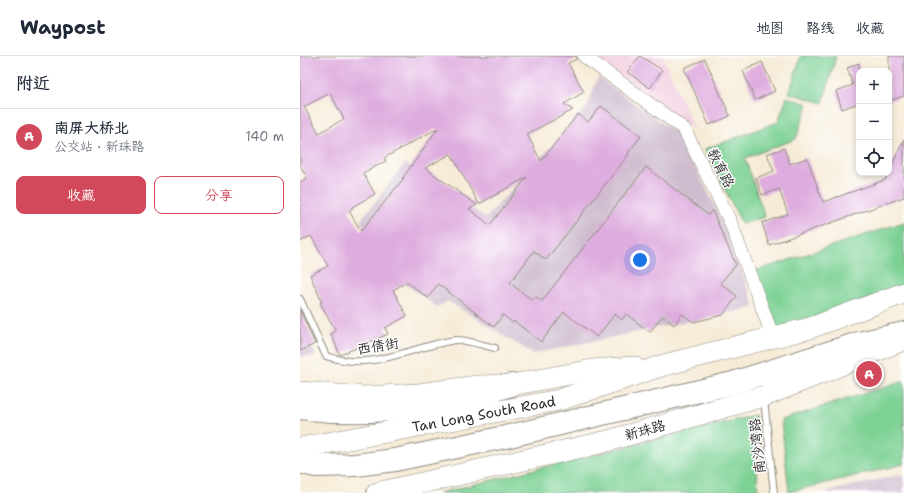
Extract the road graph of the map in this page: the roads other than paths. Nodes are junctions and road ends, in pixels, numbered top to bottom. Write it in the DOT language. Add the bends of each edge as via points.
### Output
graph roads {
  1 [pos="584,56"];
  2 [pos="904,293"];
  3 [pos="300,299"];
  4 [pos="904,333"];
  5 [pos="773,337"];
  6 [pos="904,339"];
  7 [pos="495,348"];
  8 [pos="664,365"];
  9 [pos="511,385"];
  10 [pos="300,392"];
  11 [pos="764,396"];
  12 [pos="300,408"];
  13 [pos="300,448"];
  14 [pos="300,462"];
  15 [pos="377,493"];
  16 [pos="774,493"];
  1 -- 5 [label="street, 教育路" via="684,129 730,221"];
  2 -- 5 [label="highway" via="810,328"];
  3 -- 7 [label="lane, 西倩街" via="326,356 334,359 355,363 390,358 457,340"];
  4 -- 14 [label="highway" via="859,343 733,383 504,437 395,460 355,465 316,466"];
  5 -- 8 [label="highway"];
  6 -- 11 [label="highway, 新珠路"];
  8 -- 9 [label="highway" via="592,370"];
  8 -- 13 [label="highway, Tan Long South Road" via="559,400"];
  9 -- 10 [label="highway" via="364,397"];
  9 -- 12 [label="highway" via="476,396 410,409 375,412"];
  11 -- 15 [label="highway, 新珠路" via="604,442"];
  11 -- 16 [label="lane, 南沙湾路"];
}
